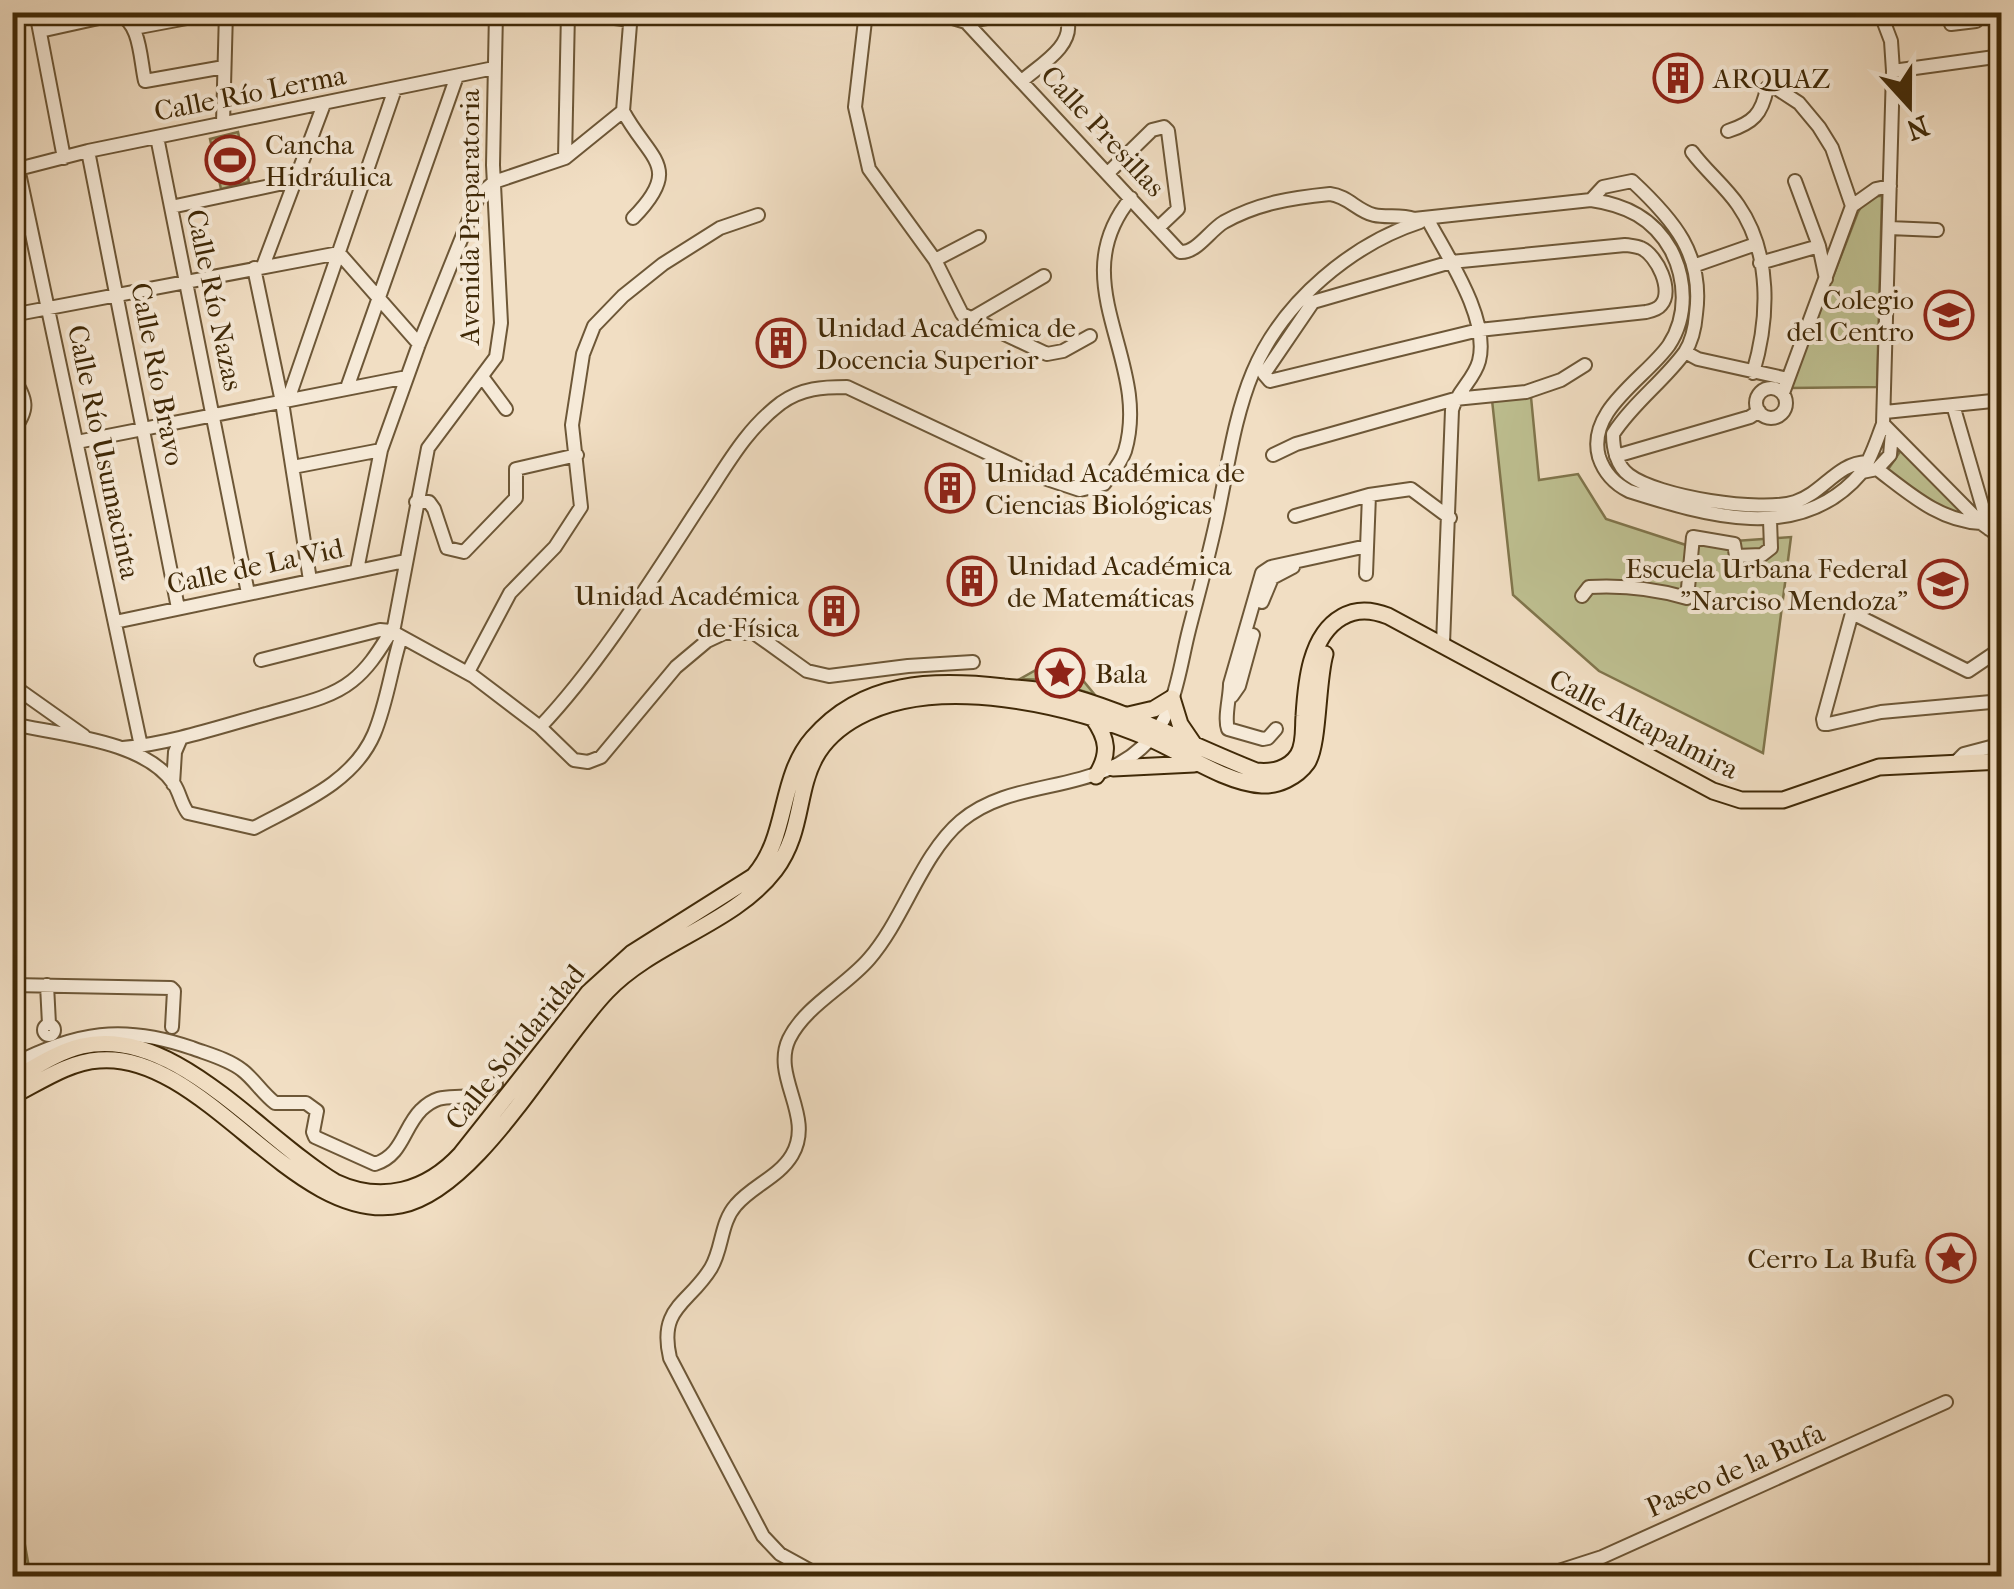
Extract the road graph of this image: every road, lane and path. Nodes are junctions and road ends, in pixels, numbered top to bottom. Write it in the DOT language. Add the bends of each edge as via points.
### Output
graph roads {
  1 [pos="36,12"];
  2 [pos="222,12"];
  3 [pos="496,12"];
  4 [pos="569,12"];
  5 [pos="866,12"];
  6 [pos="933,12"];
  7 [pos="1880,12"];
  8 [pos="1947,12"];
  9 [pos="1980,12"];
  10 [pos="116,13"];
  11 [pos="630,16"];
  12 [pos="64,19"];
  13 [pos="966,22"];
  14 [pos="134,28"];
  15 [pos="40,31"];
  16 [pos="2002,56"];
  17 [pos="224,66"];
  18 [pos="494,68"];
  19 [pos="1892,71"];
  20 [pos="458,76"];
  21 [pos="1023,80"];
  22 [pos="395,88"];
  23 [pos="324,104"];
  24 [pos="623,112"];
  25 [pos="223,123"];
  26 [pos="1728,131"];
  27 [pos="157,137"];
  28 [pos="12,140"];
  29 [pos="88,150"];
  30 [pos="1692,152"];
  31 [pos="64,158"];
  32 [pos="565,158"];
  33 [pos="18,169"];
  34 [pos="1108,173"];
  35 [pos="1795,180"];
  36 [pos="293,181"];
  37 [pos="494,182"];
  38 [pos="1890,186"];
  39 [pos="1131,198"];
  40 [pos="1590,200"];
  41 [pos="1852,206"];
  42 [pos="170,207"];
  43 [pos="758,215"];
  44 [pos="633,218"];
  45 [pos="1428,220"];
  46 [pos="1159,228"];
  47 [pos="1889,228"];
  48 [pos="1937,230"];
  49 [pos="978,237"];
  50 [pos="1756,244"];
  51 [pos="1819,246"];
  52 [pos="339,253"];
  53 [pos="935,260"];
  54 [pos="1451,262"];
  55 [pos="1760,263"];
  56 [pos="1696,265"];
  57 [pos="258,267"];
  58 [pos="1044,276"];
  59 [pos="186,280"];
  60 [pos="1826,282"];
  61 [pos="117,293"];
  62 [pos="378,296"];
  63 [pos="48,307"];
  64 [pos="12,315"];
  65 [pos="969,320"];
  66 [pos="1479,330"];
  67 [pos="1090,336"];
  68 [pos="418,344"];
  69 [pos="1685,352"];
  70 [pos="1585,365"];
  71 [pos="1754,373"];
  72 [pos="12,374"];
  73 [pos="407,376"];
  74 [pos="483,378"];
  75 [pos="1785,386"];
  76 [pos="347,388"];
  77 [pos="1455,398"];
  78 [pos="285,401"];
  79 [pos="2001,402"];
  80 [pos="1953,405"];
  81 [pos="506,409"];
  82 [pos="1759,411"];
  83 [pos="213,414"];
  84 [pos="1887,423"];
  85 [pos="143,429"];
  86 [pos="12,432"];
  87 [pos="76,442"];
  88 [pos="381,450"];
  89 [pos="1273,455"];
  90 [pos="576,456"];
  91 [pos="1616,456"];
  92 [pos="293,468"];
  93 [pos="1868,468"];
  94 [pos="1369,495"];
  95 [pos="416,502"];
  96 [pos="1294,516"];
  97 [pos="1450,518"];
  98 [pos="1770,520"];
  99 [pos="1985,526"];
  100 [pos="2002,538"];
  101 [pos="1367,546"];
  102 [pos="405,560"];
  103 [pos="357,570"];
  104 [pos="1366,574"];
  105 [pos="310,580"];
  106 [pos="248,593"];
  107 [pos="1582,596"];
  108 [pos="178,608"];
  109 [pos="1340,618"];
  110 [pos="115,622"];
  111 [pos="396,634"];
  112 [pos="1443,644"];
  113 [pos="2002,648"];
  114 [pos="260,660"];
  115 [pos="973,662"];
  116 [pos="468,672"];
  117 [pos="12,686"];
  118 [pos="2002,701"];
  119 [pos="1169,705"];
  120 [pos="1124,716"];
  121 [pos="1093,718"];
  122 [pos="12,724"];
  123 [pos="540,727"];
  124 [pos="1276,729"];
  125 [pos="1154,735"];
  126 [pos="181,738"];
  127 [pos="90,741"];
  128 [pos="2002,744"];
  129 [pos="140,746"];
  130 [pos="1195,746"];
  131 [pos="123,748"];
  132 [pos="2002,761"];
  133 [pos="1957,762"];
  134 [pos="1203,766"];
  135 [pos="1113,768"];
  136 [pos="1096,776"];
  137 [pos="174,784"];
  138 [pos="12,985"];
  139 [pos="46,986"];
  140 [pos="49,1024"];
  141 [pos="165,1048"];
  142 [pos="12,1065"];
  143 [pos="12,1080"];
  144 [pos="496,1084"];
  145 [pos="12,1096"];
  146 [pos="1946,1402"];
  147 [pos="820,1576"];
  148 [pos="1543,1576"];
  1 -- 15 [label="street"];
  2 -- 14 [label="street"];
  2 -- 17 [label="street"];
  3 -- 18 [label="street, Avenida Preparatoria"];
  4 -- 11 [label="street"];
  4 -- 32 [label="street"];
  5 -- 53 [label="street" via="856,107 869,169"];
  6 -- 13 [label="street, Calle Presillas"];
  7 -- 19 [label="street"];
  8 -- 9 [label="street" via="1956,25 1976,20"];
  10 -- 12 [label="street"];
  10 -- 14 [label="street"];
  11 -- 24 [label="street"];
  12 -- 15 [label="street"];
  13 -- 21 [label="street, Calle Presillas"];
  13 -- 21 [label="street" via="1067,20 1067,40"];
  14 -- 17 [label="street" via="145,81"];
  15 -- 31 [label="street"];
  16 -- 19 [label="street"];
  17 -- 25 [label="street"];
  18 -- 20 [label="street, Calle Río Lerma"];
  18 -- 37 [label="street, Avenida Preparatoria"];
  19 -- 38 [label="street"];
  20 -- 22 [label="street, Calle Río Lerma"];
  20 -- 62 [label="street"];
  21 -- 34 [label="street, Calle Presillas"];
  22 -- 23 [label="street, Calle Río Lerma"];
  22 -- 52 [label="street"];
  23 -- 25 [label="street, Calle Río Lerma"];
  23 -- 36 [label="street"];
  24 -- 32 [label="street"];
  24 -- 44 [label="street" via="655,156 659,185"];
  25 -- 27 [label="street, Calle Río Lerma"];
  26 -- 41 [label="street" via="1752,121 1763,108 1766,88 1776,88 1819,127"];
  27 -- 29 [label="street, Calle Río Lerma"];
  27 -- 42 [label="street, Calle Río Nazas"];
  28 -- 33 [label="street, Calle Río Usumacinta"];
  29 -- 31 [label="street, Calle Río Lerma"];
  29 -- 61 [label="street, Calle Río Bravo"];
  30 -- 50 [label="street" via="1738,204"];
  31 -- 33 [label="street, Calle Río Lerma"];
  32 -- 37 [label="street"];
  33 -- 63 [label="street, Calle Río Usumacinta"];
  34 -- 39 [label="street, Calle Presillas"];
  34 -- 46 [label="street" via="1152,130 1164,127 1178,208"];
  35 -- 51 [label="street"];
  36 -- 42 [label="street"];
  36 -- 57 [label="street"];
  37 -- 68 [label="street" via="478,195"];
  37 -- 74 [label="street, Avenida Preparatoria" via="500,338"];
  38 -- 41 [label="street"];
  38 -- 47 [label="street"];
  39 -- 46 [label="street, Calle Presillas"];
  39 -- 123 [label="street" via="1105,242 1108,308 1130,421 1124,454 1104,484 1080,490 1032,474 847,388 816,386 782,402 735,448 569,696"];
  40 -- 45 [label="street"];
  40 -- 56 [label="street" via="1604,187 1632,181 1672,222"];
  40 -- 98 [label="street" via="1617,204 1661,232 1682,275 1684,298 1669,345 1610,409 1598,442 1602,465 1629,491 1708,513"];
  41 -- 60 [label="street"];
  42 -- 59 [label="street, Calle Río Nazas"];
  43 -- 90 [label="street" via="720,228 663,264 594,326 573,412"];
  45 -- 46 [label="street, Calle Presillas" via="1374,215 1340,195 1250,208 1187,253"];
  45 -- 54 [label="street"];
  45 -- 119 [label="street" via="1347,257 1294,303 1261,350 1240,404"];
  47 -- 48 [label="street"];
  47 -- 84 [label="street"];
  49 -- 53 [label="street"];
  50 -- 55 [label="street"];
  50 -- 56 [label="street"];
  51 -- 55 [label="street"];
  51 -- 60 [label="street"];
  52 -- 57 [label="street"];
  52 -- 62 [label="street"];
  52 -- 78 [label="street"];
  53 -- 65 [label="street"];
  54 -- 66 [label="street"];
  54 -- 66 [label="street" via="1625,245 1641,248 1659,268 1665,294 1658,308"];
  54 -- 66 [label="street" via="1313,302 1264,374 1270,381"];
  55 -- 71 [label="street" via="1766,310"];
  56 -- 69 [label="street" via="1695,325"];
  57 -- 59 [label="street"];
  57 -- 78 [label="street"];
  58 -- 65 [label="street"];
  59 -- 61 [label="street"];
  59 -- 83 [label="street, Calle Río Nazas"];
  60 -- 75 [label="street"];
  61 -- 63 [label="street"];
  61 -- 85 [label="street, Calle Río Bravo"];
  62 -- 68 [label="street"];
  62 -- 76 [label="street"];
  63 -- 64 [label="street"];
  63 -- 87 [label="street, Calle Río Usumacinta"];
  65 -- 67 [label="street" via="1047,354"];
  66 -- 77 [label="street" via="1478,364"];
  68 -- 73 [label="street"];
  69 -- 71 [label="street"];
  69 -- 91 [label="street" via="1620,423"];
  70 -- 77 [label="street" via="1526,392"];
  71 -- 75 [label="street"];
  72 -- 86 [label="street" via="26,406"];
  73 -- 76 [label="street"];
  73 -- 88 [label="street"];
  74 -- 81 [label="street"];
  74 -- 95 [label="street, Avenida Preparatoria" via="428,448"];
  75 -- 82 [label="street" via="1761,393"];
  75 -- 82 [label="street" via="1780,415"];
  76 -- 78 [label="street"];
  77 -- 89 [label="street"];
  77 -- 97 [label="street"];
  78 -- 83 [label="street"];
  78 -- 92 [label="street"];
  79 -- 80 [label="street"];
  80 -- 84 [label="street"];
  80 -- 99 [label="street"];
  82 -- 91 [label="street"];
  83 -- 85 [label="street"];
  83 -- 106 [label="street, Calle Río Nazas"];
  84 -- 93 [label="street"];
  84 -- 99 [label="street"];
  85 -- 87 [label="street"];
  85 -- 108 [label="street, Calle Río Bravo"];
  87 -- 110 [label="street, Calle Río Usumacinta"];
  88 -- 92 [label="street"];
  88 -- 103 [label="street"];
  90 -- 95 [label="street" via="516,470 516,498 464,552 447,548 434,509"];
  90 -- 116 [label="street" via="578,515 510,593"];
  91 -- 93 [label="street" via="1626,473 1656,488 1758,508 1806,498 1845,466"];
  92 -- 105 [label="street"];
  93 -- 98 [label="street" via="1816,507"];
  93 -- 99 [label="street" via="1925,506"];
  94 -- 96 [label="street"];
  94 -- 97 [label="street" via="1417,490"];
  94 -- 101 [label="street"];
  95 -- 102 [label="street, Avenida Preparatoria"];
  97 -- 112 [label="street"];
  98 -- 107 [label="street" via="1771,548 1762,555 1736,556 1734,544 1694,537 1687,598 1618,585 1588,587"];
  99 -- 100 [label="street"];
  101 -- 104 [label="street"];
  101 -- 124 [label="street" via="1300,563 1267,584 1226,722 1228,730 1262,740"];
  102 -- 103 [label="street, Calle de La Vid"];
  102 -- 111 [label="street, Avenida Preparatoria"];
  103 -- 105 [label="street, Calle de La Vid"];
  105 -- 106 [label="street, Calle de La Vid"];
  106 -- 108 [label="street, Calle de La Vid"];
  108 -- 110 [label="street, Calle de La Vid"];
  109 -- 112 [label="main road, Calle Altapalmira" via="1379,612"];
  109 -- 130 [label="main road" via="1314,653 1300,749 1289,764 1256,771"];
  109 -- 134 [label="main road" via="1323,661 1314,749 1304,766 1263,786"];
  110 -- 129 [label="street, Calle Río Usumacinta"];
  111 -- 114 [label="street" via="380,630"];
  111 -- 116 [label="street"];
  111 -- 126 [label="street, Avenida Preparatoria" via="348,684 320,698"];
  111 -- 137 [label="street, Avenida Preparatoria" via="374,736 327,789 254,828 242,828 188,812"];
  112 -- 133 [label="main road, Calle Altapalmira" via="1728,798 1768,802 1879,767"];
  113 -- 118 [label="street" via="1968,672 1852,613 1823,719 1828,724"];
  115 -- 123 [label="street" via="829,676 807,671 754,633 724,632 676,666 606,752 588,762 574,760"];
  116 -- 123 [label="street"];
  117 -- 127 [label="street"];
  119 -- 120 [label="main road"];
  119 -- 125 [label="street"];
  119 -- 130 [label="main road"];
  120 -- 125 [label="main road, Calle Solidaridad"];
  120 -- 141 [label="main road, Calle Solidaridad" via="1057,693 934,683 888,689 835,717 806,746 776,842 754,876 610,970 462,1154 414,1188 376,1194 334,1182"];
  121 -- 125 [label="main road, Calle Solidaridad"];
  121 -- 136 [label="main road" via="1107,753"];
  121 -- 141 [label="main road, Calle Solidaridad" via="1034,703 920,696 844,725 813,759 790,840 760,888 620,979 470,1163 425,1197 382,1206 330,1194"];
  122 -- 127 [label="street"];
  125 -- 130 [label="main road"];
  125 -- 134 [label="main road"];
  125 -- 135 [label="street"];
  126 -- 129 [label="street, Avenida Preparatoria"];
  126 -- 137 [label="street"];
  127 -- 131 [label="street"];
  128 -- 133 [label="street"];
  129 -- 131 [label="street, Avenida Preparatoria"];
  131 -- 137 [label="street, Avenida Preparatoria"];
  132 -- 133 [label="main road, Calle Altapalmira"];
  134 -- 135 [label="main road"];
  135 -- 136 [label="street"];
  136 -- 147 [label="street" via="1010,797 963,819 871,956 796,1028 784,1054 800,1127 796,1147 729,1214 710,1270 677,1304 668,1326 670,1358 748,1513 780,1554"];
  138 -- 139 [label="street"];
  139 -- 140 [label="street"];
  139 -- 141 [label="street" via="174,991"];
  141 -- 142 [label="street" via="109,1033 46,1048"];
  141 -- 143 [label="main road, Calle Solidaridad" via="84,1046"];
  141 -- 144 [label="street" via="240,1069 275,1102 306,1103 317,1112 315,1137 375,1164 401,1146 420,1111 448,1094 470,1096"];
  141 -- 145 [label="main road, Calle Solidaridad" via="128,1060 85,1062"];
  146 -- 148 [label="street, Paseo de la Bufa" via="1602,1557"];
}
